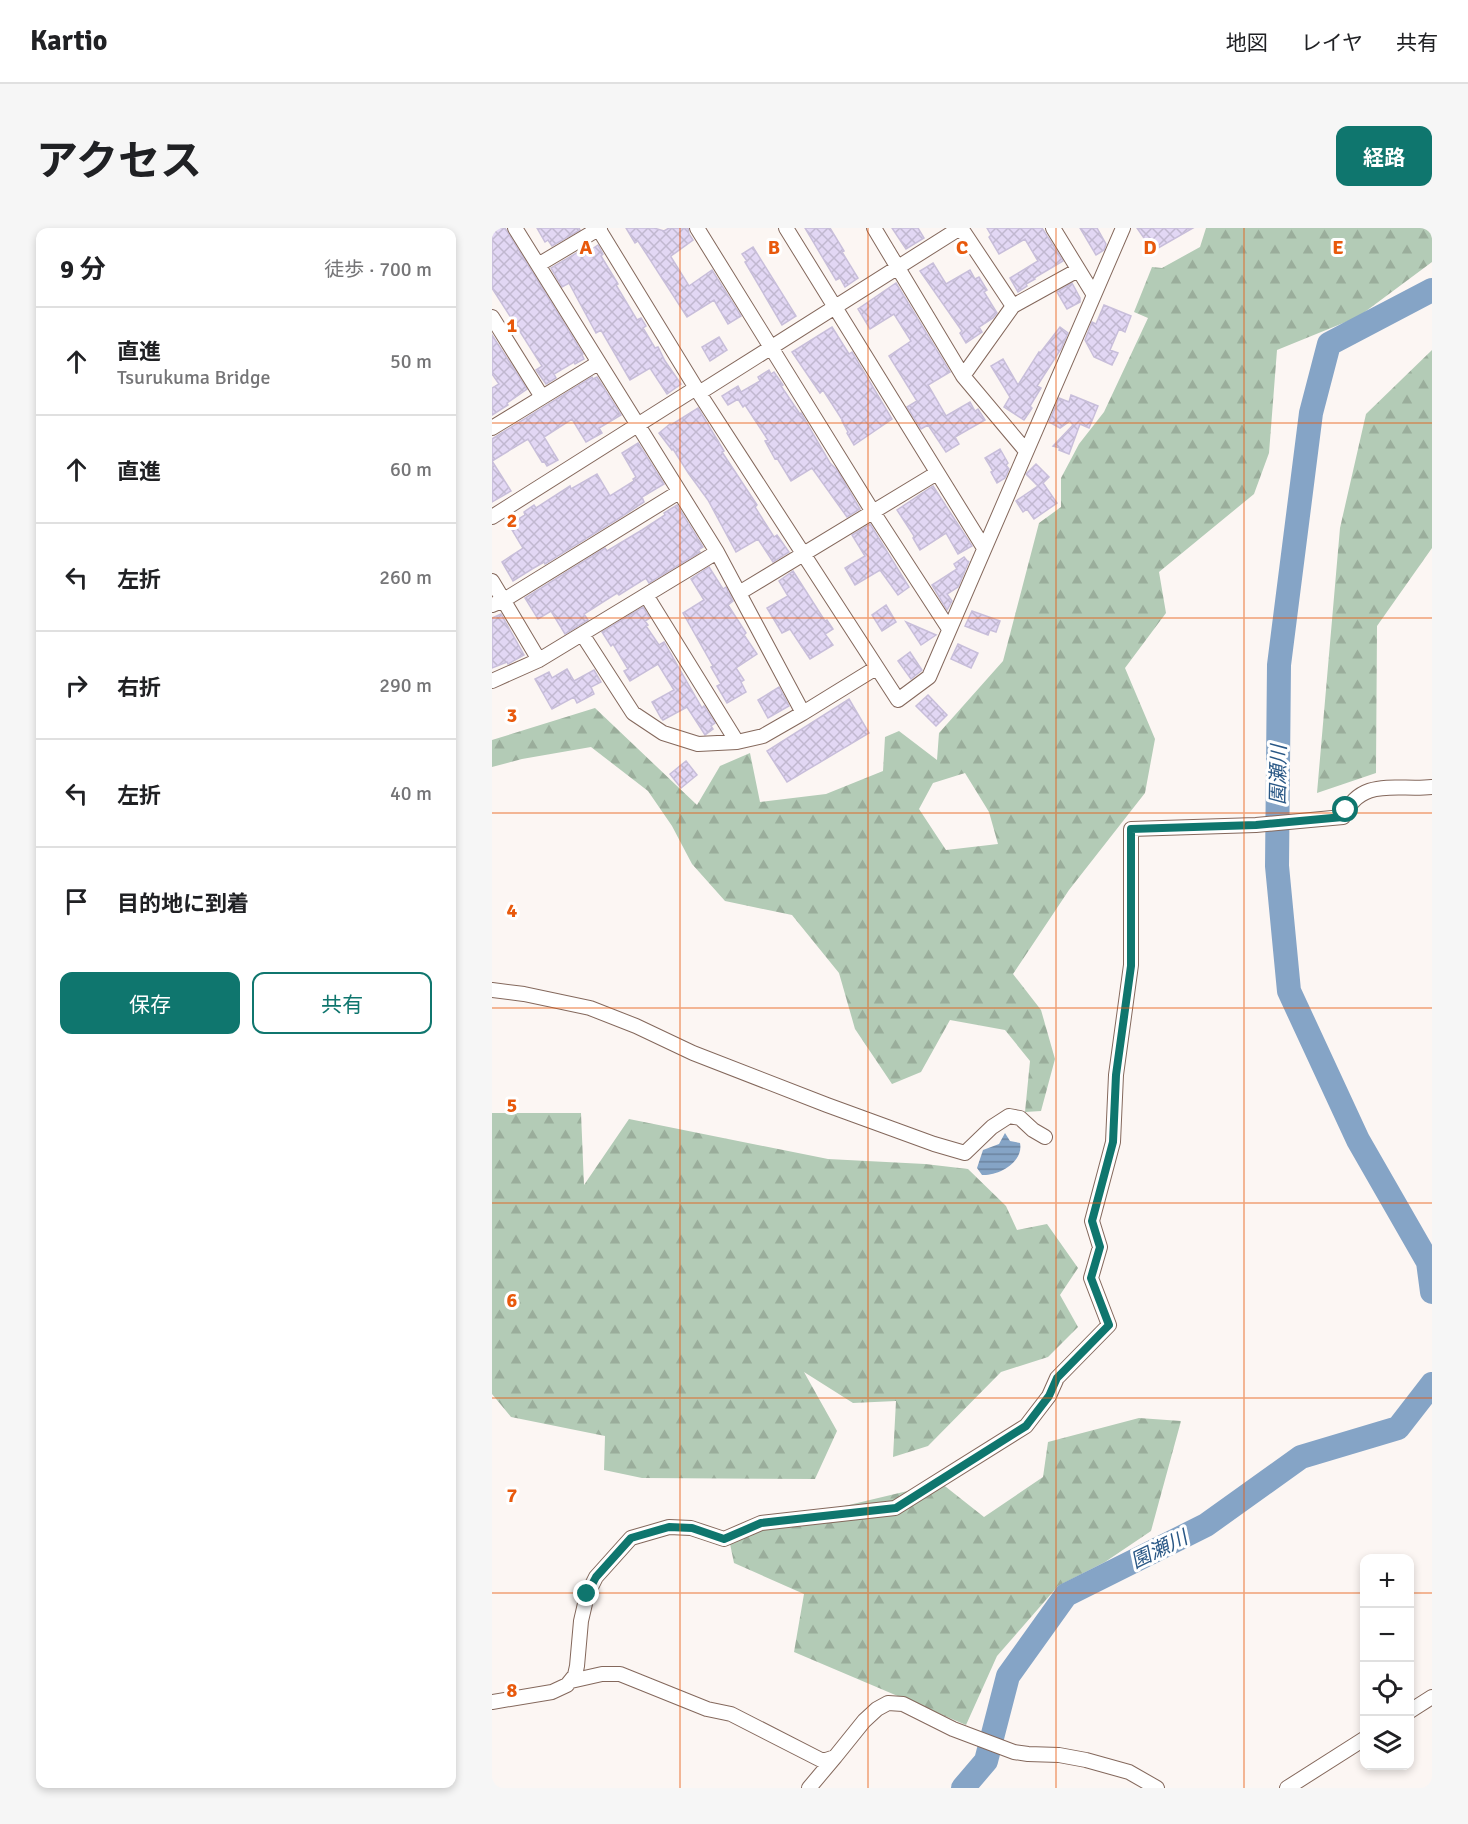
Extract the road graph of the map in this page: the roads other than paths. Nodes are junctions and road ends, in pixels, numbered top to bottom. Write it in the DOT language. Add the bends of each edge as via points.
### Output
graph roads {
  1 [pos="515,228"];
  2 [pos="599,228"];
  3 [pos="697,228"];
  4 [pos="786,228"];
  5 [pos="874,228"];
  6 [pos="961,228"];
  7 [pos="1053,228"];
  8 [pos="1123,228"];
  9 [pos="538,265"];
  10 [pos="899,267"];
  11 [pos="1078,270"];
  12 [pos="1094,295"];
  13 [pos="1013,306"];
  14 [pos="834,308"];
  15 [pos="492,317"];
  16 [pos="771,348"];
  17 [pos="598,363"];
  18 [pos="963,376"];
  19 [pos="697,391"];
  20 [pos="542,397"];
  21 [pos="637,426"];
  22 [pos="492,428"];
  23 [pos="1026,451"];
  24 [pos="937,473"];
  25 [pos="679,492"];
  26 [pos="873,512"];
  27 [pos="492,518"];
  28 [pos="984,548"];
  29 [pos="717,552"];
  30 [pos="804,555"];
  31 [pos="492,581"];
  32 [pos="739,593"];
  33 [pos="646,595"];
  34 [pos="498,603"];
  35 [pos="949,629"];
  36 [pos="582,634"];
  37 [pos="539,660"];
  38 [pos="876,668"];
  39 [pos="492,681"];
  40 [pos="803,713"];
  41 [pos="737,742"];
  42 [pos="1432,787"];
  43 [pos="492,990"];
  44 [pos="1045,1137"];
  45 [pos="571,1681"];
  46 [pos="1432,1697"];
  47 [pos="492,1702"];
  48 [pos="1414,1708"];
  49 [pos="1360,1742"];
  50 [pos="835,1757"];
  51 [pos="809,1788"];
  52 [pos="1157,1788"];
  53 [pos="1287,1788"];
  1 -- 9 [label="street"];
  2 -- 9 [label="street"];
  2 -- 19 [label="street"];
  3 -- 16 [label="street"];
  4 -- 14 [label="street"];
  5 -- 10 [label="street"];
  6 -- 10 [label="street"];
  6 -- 13 [label="street"];
  7 -- 11 [label="street"];
  8 -- 12 [label="street"];
  9 -- 17 [label="street"];
  10 -- 14 [label="street"];
  10 -- 18 [label="street"];
  11 -- 12 [label="street"];
  11 -- 13 [label="street"];
  12 -- 23 [label="street"];
  13 -- 18 [label="street"];
  14 -- 16 [label="street"];
  14 -- 24 [label="street"];
  15 -- 20 [label="street"];
  16 -- 19 [label="street"];
  16 -- 26 [label="street"];
  17 -- 20 [label="street"];
  17 -- 21 [label="street"];
  18 -- 23 [label="street"];
  19 -- 21 [label="street"];
  19 -- 30 [label="street"];
  20 -- 22 [label="street"];
  21 -- 25 [label="street"];
  21 -- 27 [label="street"];
  23 -- 28 [label="street"];
  24 -- 26 [label="street"];
  24 -- 28 [label="street"];
  25 -- 29 [label="street"];
  25 -- 34 [label="street"];
  26 -- 30 [label="street"];
  26 -- 35 [label="street"];
  28 -- 35 [label="street"];
  29 -- 32 [label="street"];
  29 -- 33 [label="street"];
  30 -- 32 [label="street"];
  30 -- 38 [label="street"];
  31 -- 34 [label="street"];
  32 -- 40 [label="street"];
  33 -- 36 [label="street"];
  33 -- 41 [label="street"];
  34 -- 37 [label="street"];
  35 -- 38 [label="street" via="929,677 898,700"];
  36 -- 37 [label="street"];
  36 -- 41 [label="street" via="633,713 663,733 698,744"];
  37 -- 39 [label="street"];
  38 -- 40 [label="street"];
  40 -- 41 [label="street" via="763,736"];
  42 -- 45 [label="street" via="1364,791 1343,817 1256,825 1131,829 1131,966 1116,1075 1113,1142 1092,1221 1100,1247 1091,1278 1109,1325 1057,1378 1049,1396 1026,1426 896,1508 761,1523 724,1539 692,1528 669,1527 631,1538 596,1577 587,1594 577,1666"];
  43 -- 44 [label="street" via="590,1008 827,1105 965,1153 1009,1116 1020,1118"];
  45 -- 47 [label="street" via="552,1692"];
  45 -- 50 [label="street" via="620,1674 731,1714 823,1761"];
  46 -- 48 [label="street"];
  49 -- 53 [label="street"];
  50 -- 51 [label="street"];
  50 -- 52 [label="street" via="877,1709 903,1704 952,1729 1014,1752 1086,1760 1129,1772"];
}
